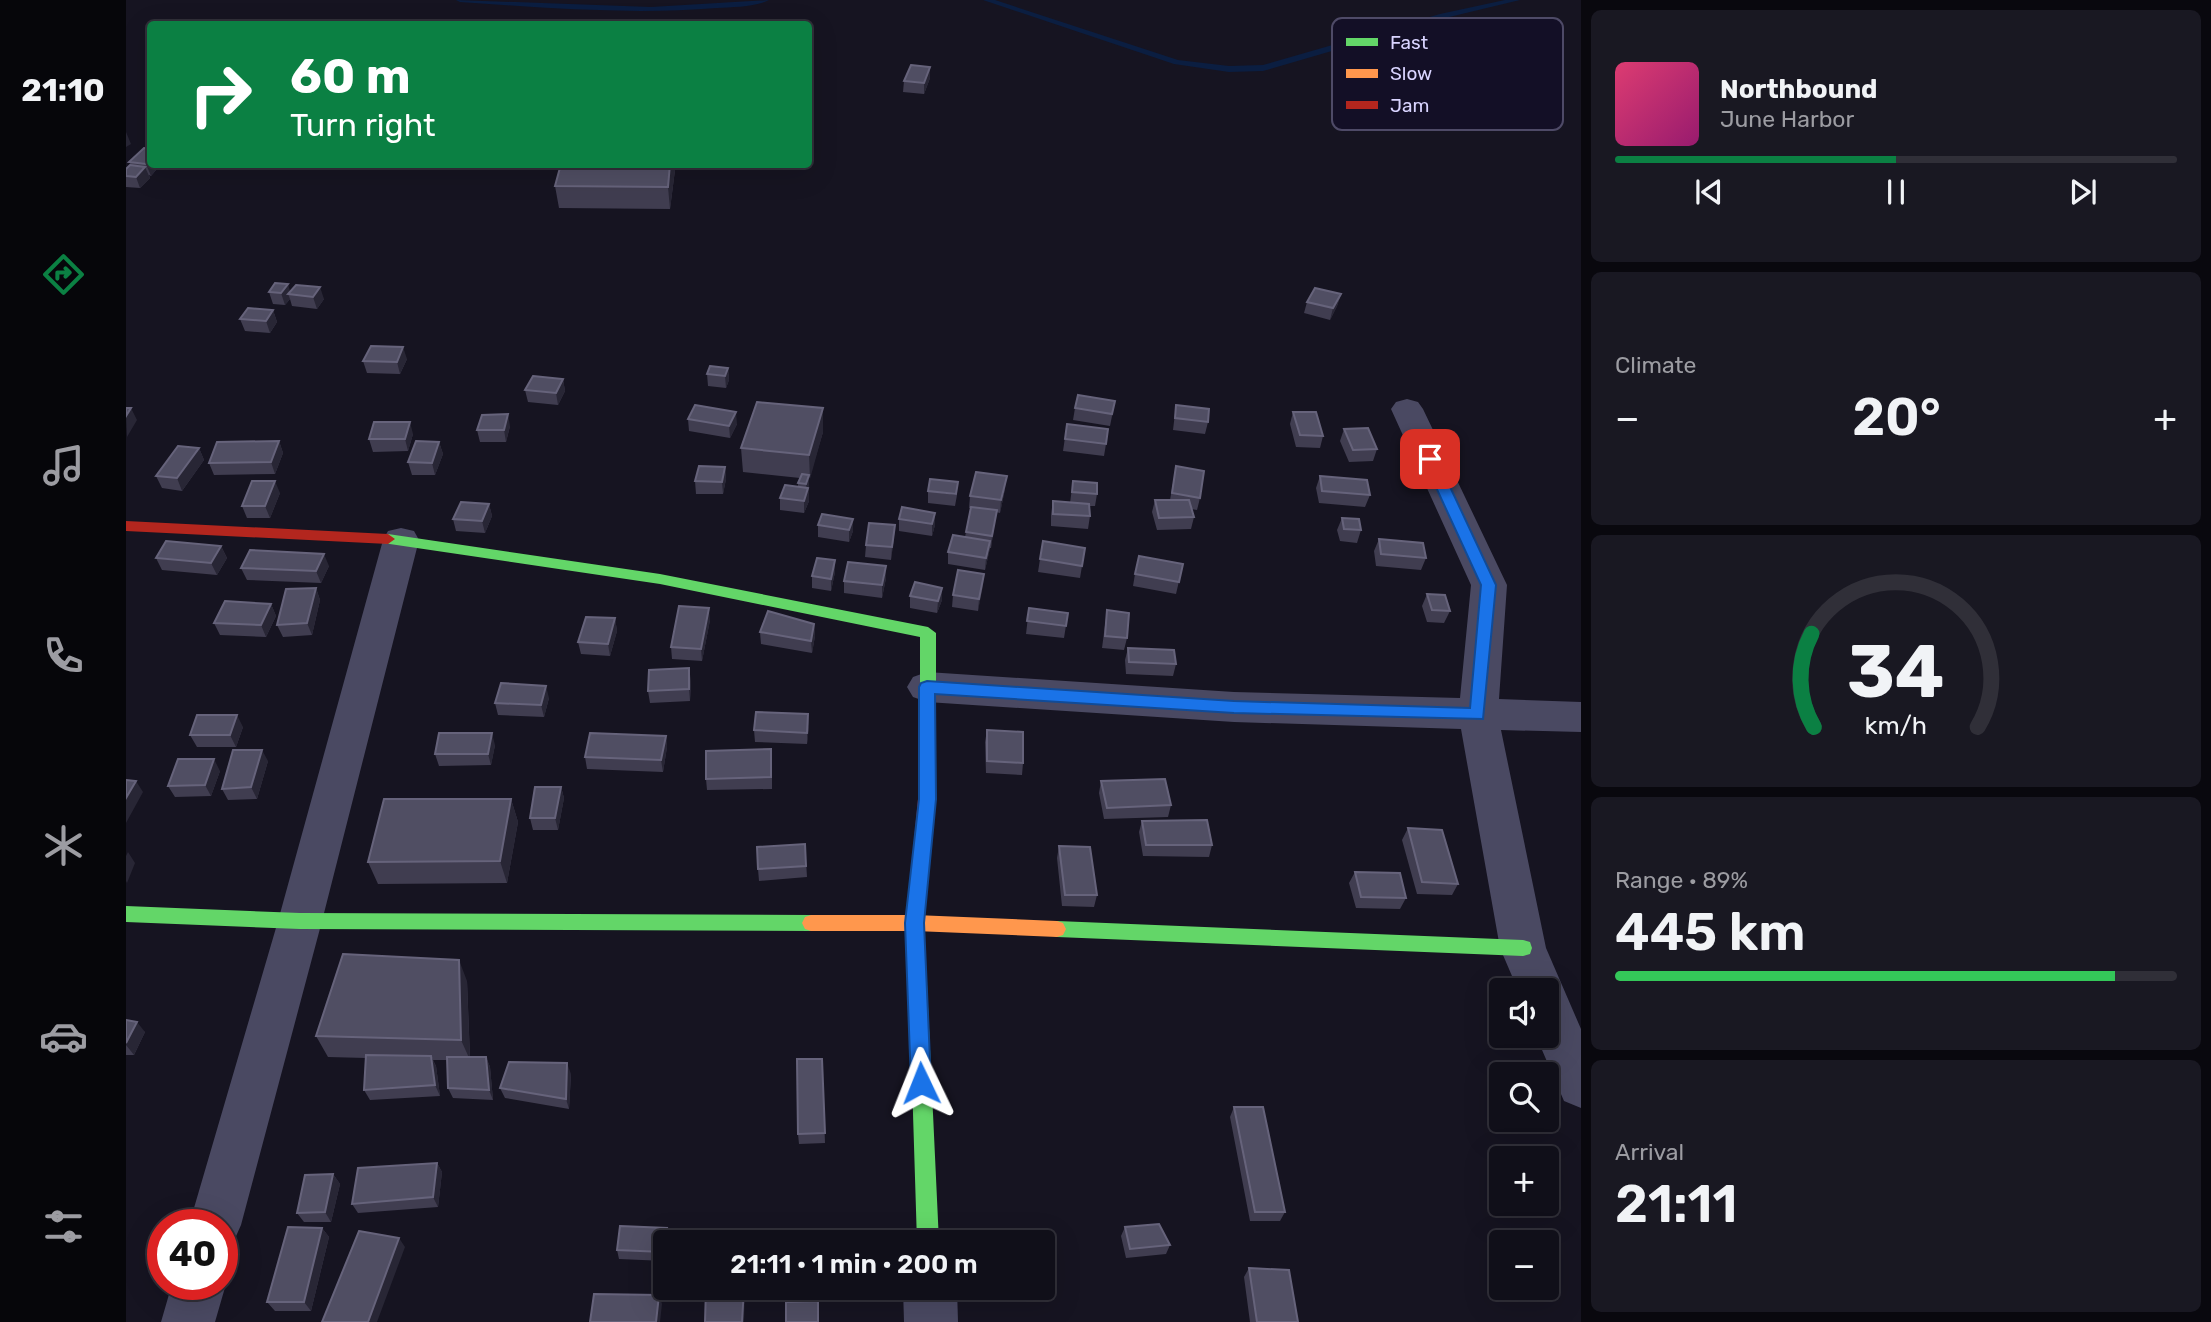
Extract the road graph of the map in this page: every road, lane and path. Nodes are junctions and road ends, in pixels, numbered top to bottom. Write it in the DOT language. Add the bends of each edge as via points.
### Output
graph roads {
  1 [pos="1407,409"];
  2 [pos="126,526"];
  3 [pos="401,540"];
  4 [pos="927,687"];
  5 [pos="1478,715"];
  6 [pos="1581,717"];
  7 [pos="126,914"];
  8 [pos="300,921"];
  9 [pos="915,923"];
  10 [pos="1523,948"];
  11 [pos="1536,978"];
  12 [pos="1559,1033"];
  13 [pos="1581,1085"];
  14 [pos="219,1209"];
  15 [pos="928,1230"];
  16 [pos="194,1300"];
  17 [pos="930,1300"];
  18 [pos="188,1322"];
  19 [pos="931,1322"];
  1 -- 5 [label="street" via="1489,585"];
  2 -- 3 [label="street"];
  3 -- 4 [label="street" via="660,579 928,633"];
  3 -- 8 [label="street"];
  4 -- 5 [label="street" via="1234,707"];
  4 -- 9 [label="street" via="928,799"];
  5 -- 6 [label="street"];
  5 -- 10 [label="street"];
  7 -- 8 [label="street"];
  8 -- 9 [label="street"];
  8 -- 14 [label="street"];
  9 -- 10 [label="street"];
  9 -- 15 [label="street"];
  10 -- 11 [label="street"];
  12 -- 13 [label="street"];
  16 -- 18 [label="street"];
  17 -- 19 [label="street"];
}
